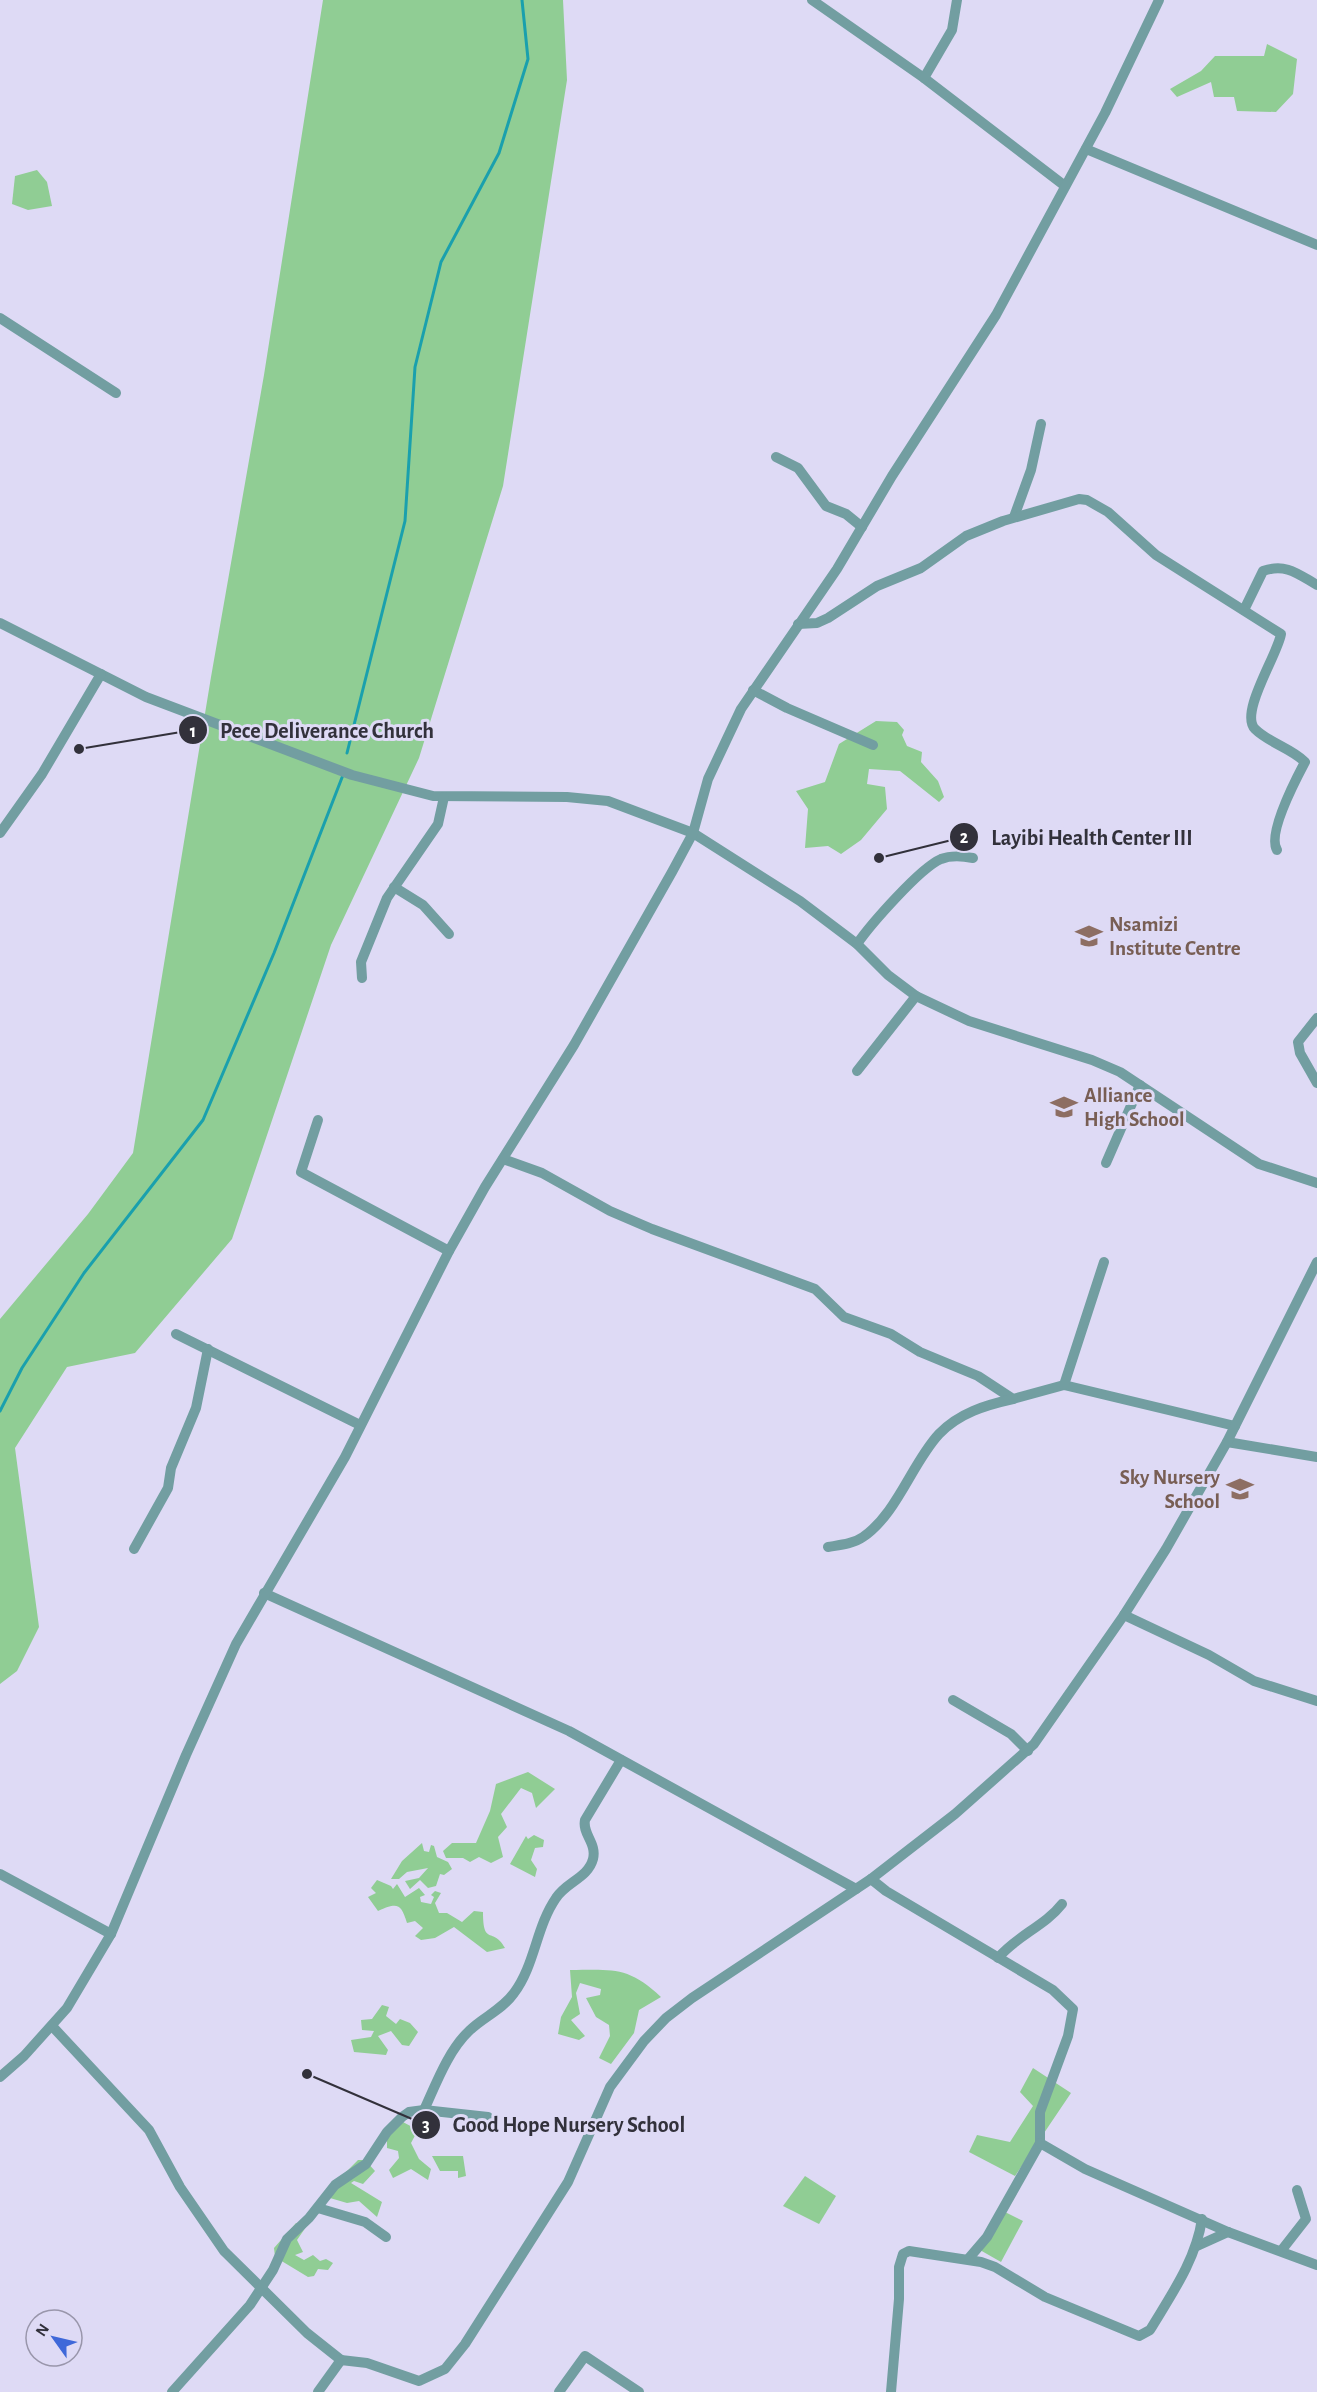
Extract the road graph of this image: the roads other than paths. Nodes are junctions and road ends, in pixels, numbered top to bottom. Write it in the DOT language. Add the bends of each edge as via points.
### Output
graph roads {
  1 [pos="812,0"];
  2 [pos="957,0"];
  3 [pos="1159,0"];
  4 [pos="924,78"];
  5 [pos="1086,149"];
  6 [pos="1065,186"];
  7 [pos="1317,245"];
  8 [pos="0,318"];
  9 [pos="116,393"];
  10 [pos="1041,424"];
  11 [pos="776,457"];
  12 [pos="1014,517"];
  13 [pos="862,527"];
  14 [pos="1317,585"];
  15 [pos="1244,610"];
  16 [pos="0,623"];
  17 [pos="798,624"];
  18 [pos="101,674"];
  19 [pos="753,690"];
  20 [pos="873,745"];
  21 [pos="444,797"];
  22 [pos="0,833"];
  23 [pos="693,833"];
  24 [pos="1277,850"];
  25 [pos="973,858"];
  26 [pos="394,887"];
  27 [pos="449,934"];
  28 [pos="857,944"];
  29 [pos="362,978"];
  30 [pos="916,996"];
  31 [pos="1317,1018"];
  32 [pos="857,1071"];
  33 [pos="1317,1083"];
  34 [pos="1140,1085"];
  35 [pos="318,1120"];
  36 [pos="503,1159"];
  37 [pos="1107,1163"];
  38 [pos="1317,1184"];
  39 [pos="449,1251"];
  40 [pos="1104,1262"];
  41 [pos="1317,1262"];
  42 [pos="176,1334"];
  43 [pos="208,1349"];
  44 [pos="1064,1385"];
  45 [pos="1013,1399"];
  46 [pos="360,1425"];
  47 [pos="1235,1426"];
  48 [pos="1227,1442"];
  49 [pos="1317,1457"];
  50 [pos="828,1547"];
  51 [pos="134,1549"];
  52 [pos="264,1593"];
  53 [pos="1124,1615"];
  54 [pos="953,1700"];
  55 [pos="1317,1701"];
  56 [pos="1028,1751"];
  57 [pos="621,1760"];
  58 [pos="0,1874"];
  59 [pos="871,1879"];
  60 [pos="856,1888"];
  61 [pos="1062,1904"];
  62 [pos="111,1934"];
  63 [pos="998,1958"];
  64 [pos="52,2026"];
  65 [pos="0,2077"];
  66 [pos="424,2110"];
  67 [pos="488,2116"];
  68 [pos="1040,2143"];
  69 [pos="1297,2190"];
  70 [pos="318,2208"];
  71 [pos="1202,2219"];
  72 [pos="1228,2232"];
  73 [pos="386,2237"];
  74 [pos="1197,2246"];
  75 [pos="1281,2251"];
  76 [pos="969,2258"];
  77 [pos="1317,2265"];
  78 [pos="261,2289"];
  79 [pos="341,2360"];
  80 [pos="172,2392"];
  81 [pos="318,2392"];
  82 [pos="559,2392"];
  83 [pos="639,2392"];
  84 [pos="891,2392"];
  1 -- 4 [label="street"];
  2 -- 4 [label="street" via="952,30"];
  3 -- 5 [label="street"];
  4 -- 6 [label="street"];
  5 -- 6 [label="street"];
  5 -- 7 [label="street"];
  6 -- 13 [label="street" via="996,315"];
  8 -- 9 [label="street"];
  10 -- 12 [label="street" via="1031,470"];
  11 -- 13 [label="street" via="798,468 820,501"];
  12 -- 15 [label="street" via="1087,500 1108,512 1156,555"];
  12 -- 17 [label="street" via="958,540 921,568 878,586 822,621"];
  13 -- 17 [label="street"];
  14 -- 15 [label="street" via="1289,568 1263,571"];
  15 -- 24 [label="street" via="1281,634 1254,704 1252,725 1305,762 1274,837"];
  16 -- 18 [label="street"];
  17 -- 19 [label="street"];
  18 -- 21 [label="street" via="164,704 291,754 375,782"];
  18 -- 22 [label="street" via="42,774"];
  19 -- 20 [label="street"];
  19 -- 23 [label="street" via="708,779"];
  21 -- 23 [label="street" via="586,798 631,808"];
  21 -- 26 [label="street" via="438,824"];
  23 -- 28 [label="street" via="800,901"];
  23 -- 36 [label="street" via="615,976"];
  25 -- 28 [label="street" via="939,860 874,920"];
  26 -- 27 [label="street" via="423,905"];
  26 -- 29 [label="street" via="361,962"];
  28 -- 30 [label="street"];
  30 -- 32 [label="street"];
  30 -- 34 [label="street" via="969,1021 1092,1060"];
  31 -- 33 [label="street" via="1298,1042"];
  34 -- 37 [label="street"];
  34 -- 38 [label="street" via="1259,1164"];
  35 -- 39 [label="street" via="301,1172"];
  36 -- 39 [label="street"];
  36 -- 45 [label="street" via="542,1173 610,1211 816,1289 844,1317 891,1334 920,1352 978,1376"];
  39 -- 46 [label="street"];
  40 -- 44 [label="street"];
  41 -- 47 [label="street"];
  42 -- 43 [label="street"];
  43 -- 46 [label="street"];
  43 -- 51 [label="street" via="196,1408 171,1468 168,1488"];
  44 -- 45 [label="street"];
  44 -- 47 [label="street"];
  45 -- 50 [label="street" via="985,1406 948,1426 871,1530 851,1542"];
  46 -- 52 [label="street"];
  47 -- 48 [label="street"];
  48 -- 49 [label="street"];
  48 -- 53 [label="street"];
  52 -- 57 [label="street" via="569,1731"];
  52 -- 62 [label="street" via="236,1644 186,1755"];
  53 -- 55 [label="street" via="1254,1681"];
  53 -- 56 [label="street"];
  54 -- 56 [label="street" via="1011,1734"];
  56 -- 59 [label="street"];
  57 -- 60 [label="street"];
  57 -- 66 [label="street" via="585,1820 594,1847 592,1862 581,1877 558,1895 546,1913 514,1994 466,2034"];
  58 -- 62 [label="street"];
  59 -- 60 [label="street"];
  59 -- 63 [label="street"];
  60 -- 79 [label="street" via="692,1998 644,2041 602,2102 568,2182 496,2297 445,2369 418,2381 367,2363"];
  61 -- 63 [label="street"];
  62 -- 64 [label="street"];
  63 -- 68 [label="street" via="1053,1990 1073,2009 1068,2036 1040,2112"];
  64 -- 65 [label="street"];
  64 -- 78 [label="street" via="149,2130 207,2226"];
  66 -- 67 [label="street"];
  66 -- 70 [label="street" via="402,2117 366,2164 335,2185"];
  68 -- 71 [label="street" via="1085,2169"];
  68 -- 76 [label="street" via="987,2237"];
  69 -- 75 [label="street" via="1306,2219"];
  70 -- 73 [label="street" via="365,2222"];
  70 -- 78 [label="street" via="287,2240"];
  71 -- 72 [label="street"];
  71 -- 74 [label="street"];
  72 -- 74 [label="street"];
  72 -- 75 [label="street"];
  74 -- 76 [label="street" via="1150,2330 1138,2336 1045,2297 995,2267"];
  75 -- 77 [label="street"];
  76 -- 84 [label="street" via="909,2251 900,2257"];
  78 -- 79 [label="street"];
  78 -- 80 [label="street"];
  79 -- 81 [label="street"];
  82 -- 83 [label="street" via="585,2356"];
}
